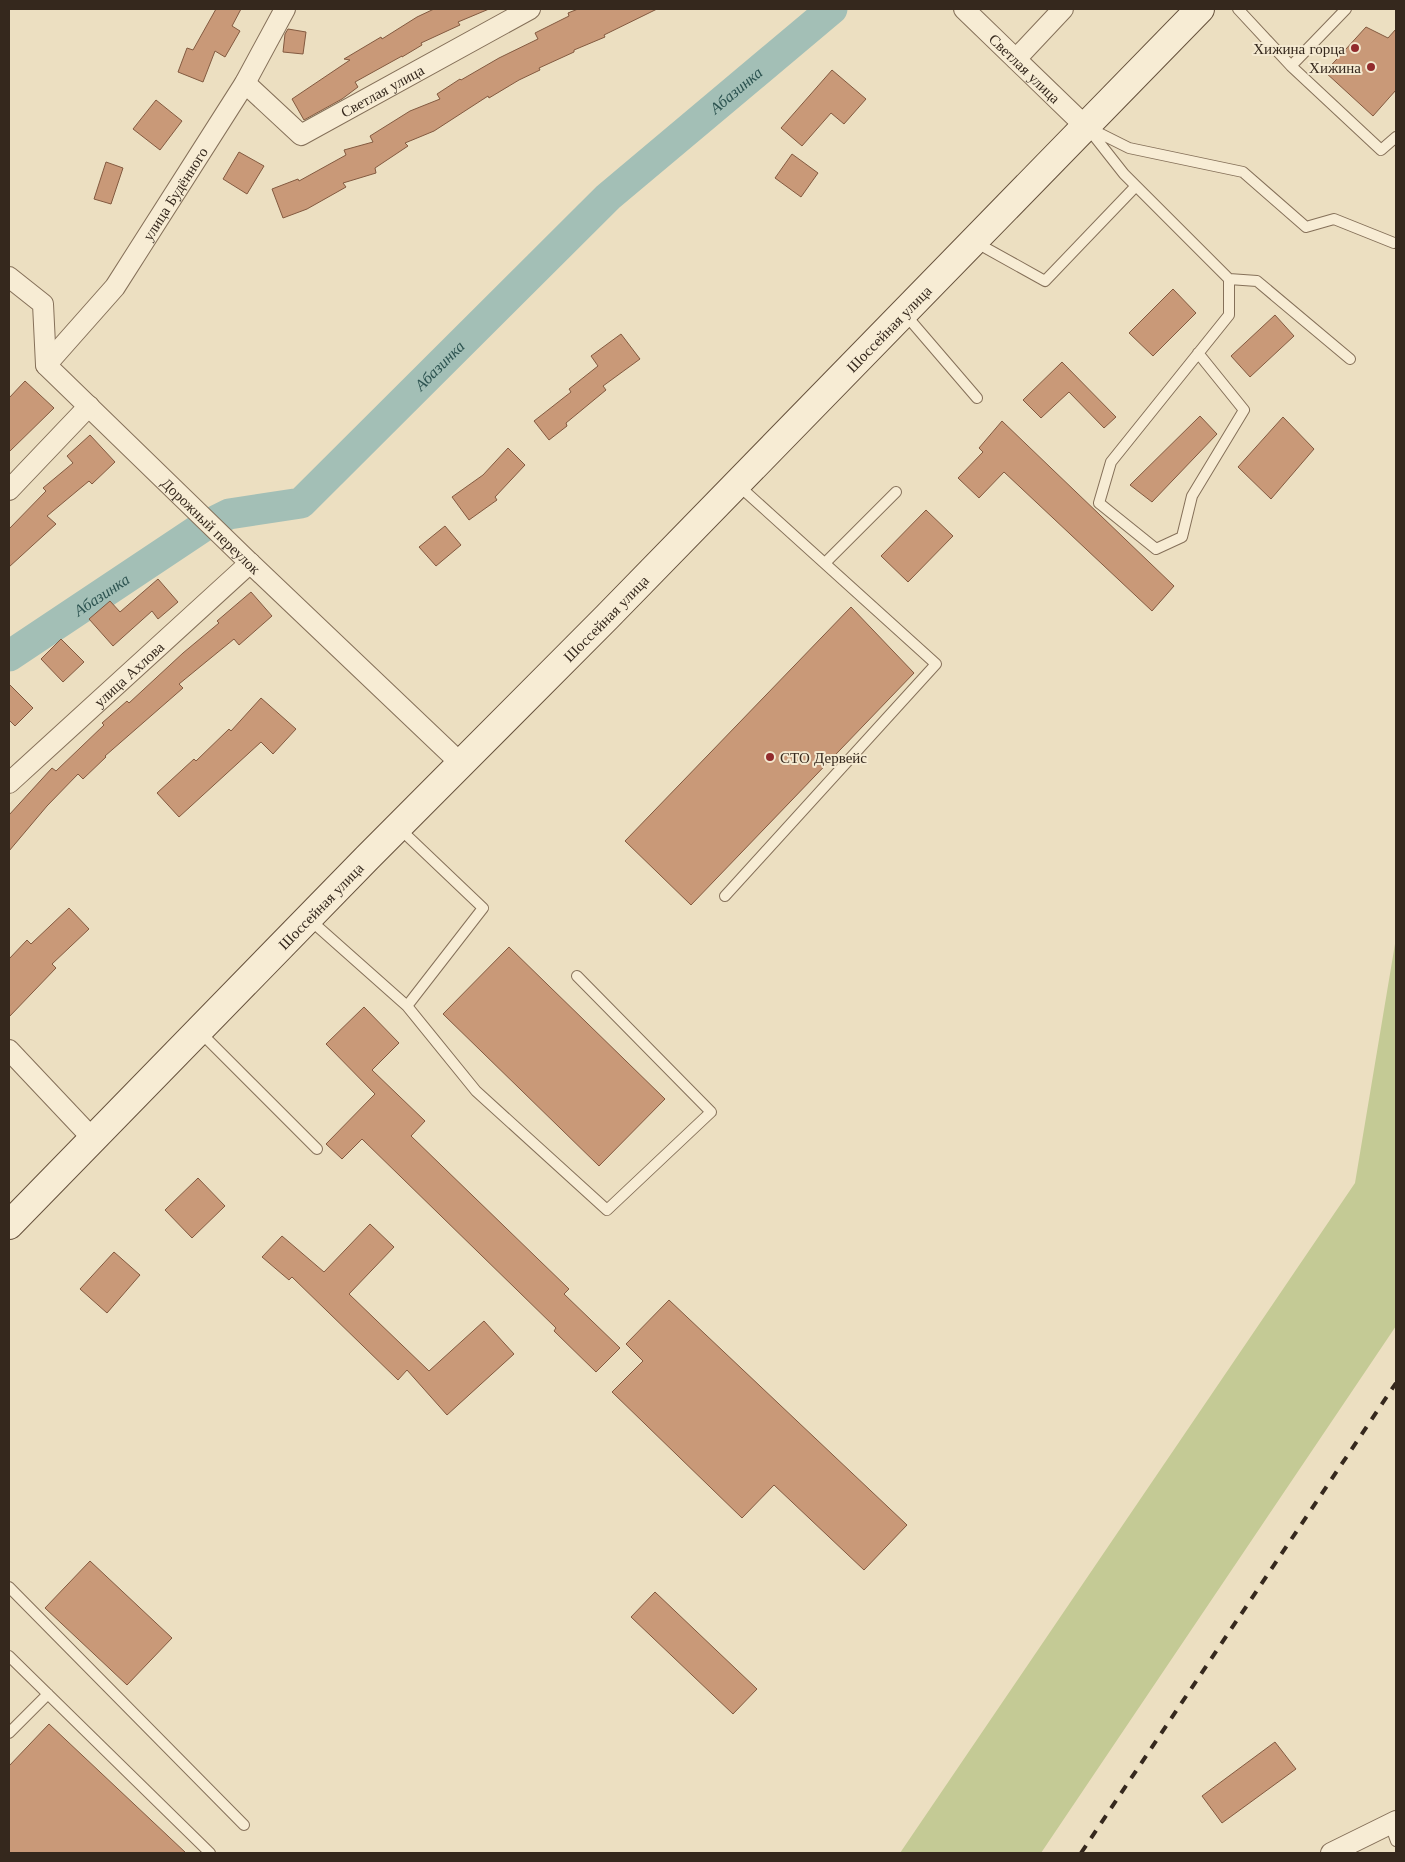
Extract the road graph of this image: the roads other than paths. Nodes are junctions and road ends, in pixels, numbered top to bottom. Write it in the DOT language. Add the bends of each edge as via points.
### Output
graph roads {
  1 [pos="285,9"];
  2 [pos="530,9"];
  3 [pos="964,9"];
  4 [pos="1063,9"];
  5 [pos="1192,9"];
  6 [pos="1200,9"];
  7 [pos="1238,9"];
  8 [pos="1346,9"];
  9 [pos="1016,59"];
  10 [pos="1292,66"];
  11 [pos="245,82"];
  12 [pos="1083,124"];
  13 [pos="1396,137"];
  14 [pos="1136,186"];
  15 [pos="974,242"];
  16 [pos="1394,243"];
  17 [pos="9,277"];
  18 [pos="1229,279"];
  19 [pos="904,313"];
  20 [pos="1198,353"];
  21 [pos="1350,359"];
  22 [pos="46,365"];
  23 [pos="977,398"];
  24 [pos="89,406"];
  25 [pos="737,484"];
  26 [pos="9,490"];
  27 [pos="896,492"];
  28 [pos="250,563"];
  29 [pos="824,563"];
  30 [pos="454,757"];
  31 [pos="9,783"];
  32 [pos="399,827"];
  33 [pos="725,896"];
  34 [pos="309,918"];
  35 [pos="577,976"];
  36 [pos="407,1006"];
  37 [pos="196,1028"];
  38 [pos="9,1050"];
  39 [pos="90,1136"];
  40 [pos="317,1149"];
  41 [pos="9,1212"];
  42 [pos="9,1225"];
  43 [pos="9,1587"];
  44 [pos="9,1656"];
  45 [pos="48,1694"];
  46 [pos="9,1732"];
  47 [pos="244,1825"];
  48 [pos="1394,1829"];
  49 [pos="210,1853"];
  50 [pos="1331,1853"];
  1 -- 11 [label="street, улица Будённого"];
  2 -- 11 [label="street, Светлая улица" via="301,135"];
  3 -- 9 [label="street, Светлая улица"];
  4 -- 9 [label="street"];
  5 -- 12 [label="main road, Шоссейная улица"];
  6 -- 12 [label="main road, Шоссейная улица"];
  7 -- 10 [label="lane"];
  8 -- 10 [label="lane"];
  9 -- 12 [label="street, Светлая улица"];
  10 -- 13 [label="lane" via="1381,150"];
  11 -- 22 [label="street, улица Будённого" via="115,287"];
  12 -- 14 [label="lane"];
  12 -- 15 [label="main road, Шоссейная улица"];
  12 -- 16 [label="lane" via="1129,148 1243,172 1306,227 1334,219"];
  12 -- 30 [label="main road, Шоссейная улица" via="900,300"];
  14 -- 15 [label="lane" via="1045,281"];
  14 -- 18 [label="lane"];
  15 -- 19 [label="main road, Шоссейная улица"];
  17 -- 22 [label="street" via="43,304"];
  18 -- 20 [label="lane" via="1229,315"];
  18 -- 21 [label="lane" via="1257,281"];
  19 -- 23 [label="lane"];
  19 -- 25 [label="main road, Шоссейная улица"];
  20 -- 20 [label="lane" via="1111,462 1099,503 1156,549 1182,537 1192,496 1244,410"];
  22 -- 24 [label="street, Дорожный переулок"];
  24 -- 26 [label="street"];
  24 -- 28 [label="street, Дорожный переулок"];
  25 -- 29 [label="lane"];
  25 -- 32 [label="main road, Шоссейная улица"];
  27 -- 29 [label="lane"];
  28 -- 30 [label="street, Дорожный переулок"];
  28 -- 31 [label="street, улица Ахлова"];
  29 -- 33 [label="lane" via="936,664"];
  30 -- 37 [label="main road, Шоссейная улица"];
  32 -- 34 [label="main road, Шоссейная улица"];
  32 -- 36 [label="lane" via="483,908"];
  34 -- 36 [label="lane"];
  34 -- 37 [label="main road, Шоссейная улица"];
  35 -- 36 [label="lane" via="711,1112 608,1210 476,1091"];
  37 -- 39 [label="main road, Шоссейная улица"];
  37 -- 40 [label="lane"];
  38 -- 39 [label="street"];
  39 -- 41 [label="main road, Шоссейная улица"];
  39 -- 42 [label="main road, Шоссейная улица"];
  43 -- 47 [label="lane"];
  44 -- 45 [label="lane"];
  45 -- 46 [label="lane"];
  45 -- 49 [label="lane"];
  48 -- 50 [label="street"];
}
